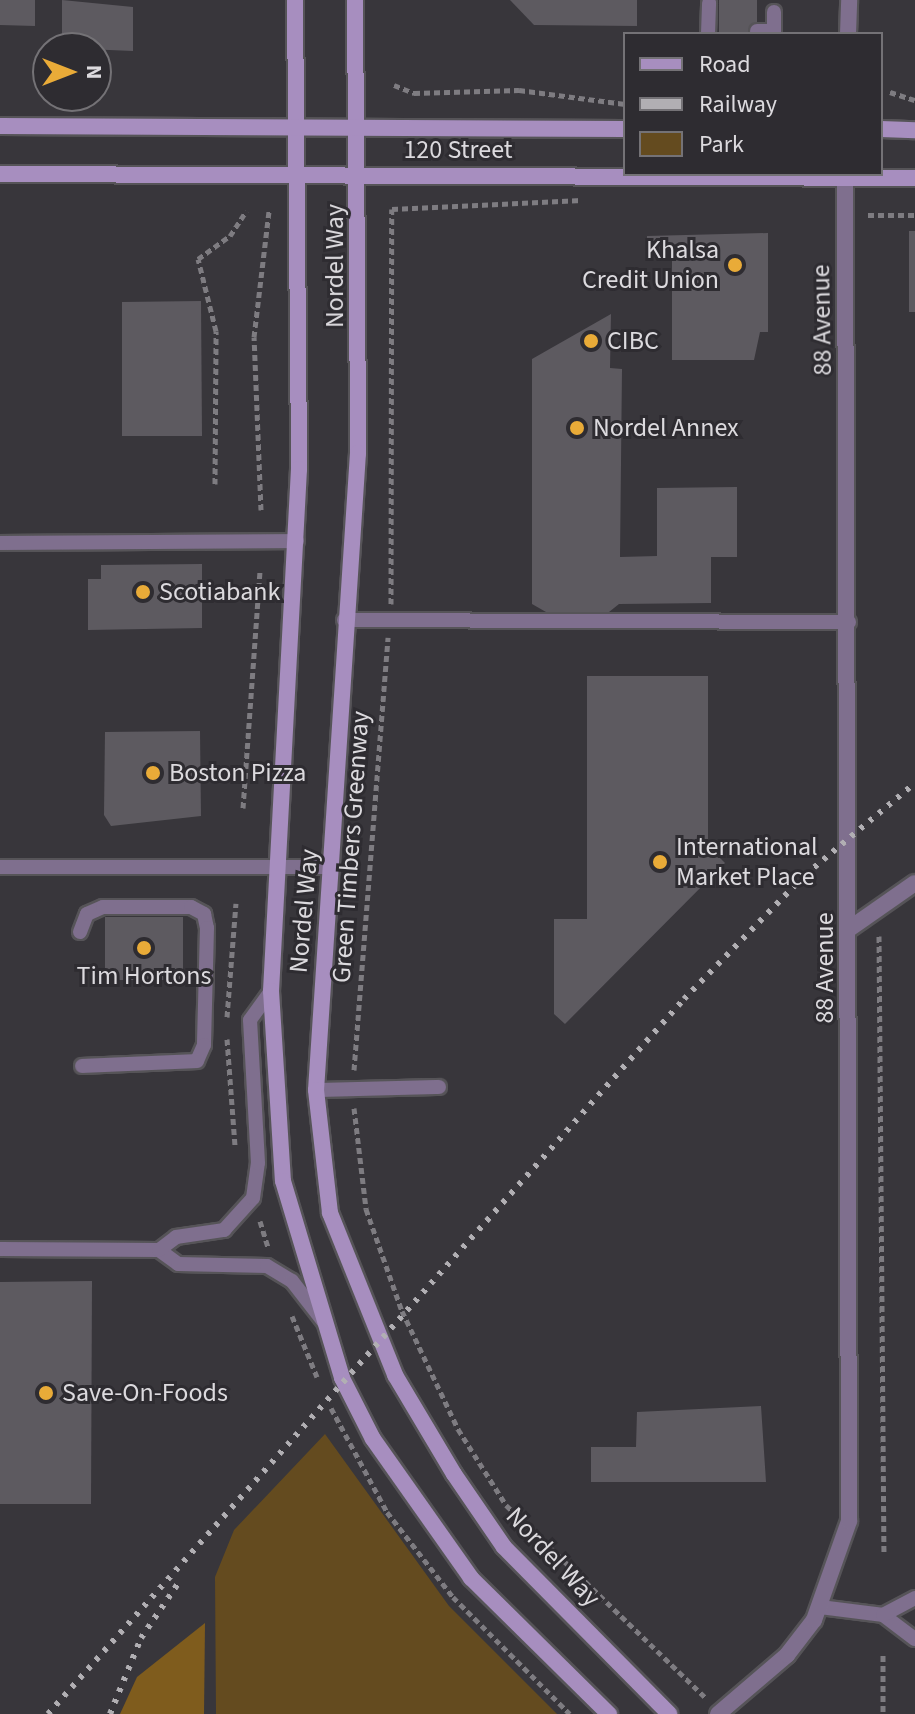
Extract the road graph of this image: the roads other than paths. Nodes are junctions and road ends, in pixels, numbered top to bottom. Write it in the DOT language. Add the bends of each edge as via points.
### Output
graph roads {
  1 [pos="295,0"];
  2 [pos="355,0"];
  3 [pos="849,0"];
  4 [pos="709,3"];
  5 [pos="774,12"];
  6 [pos="712,31"];
  7 [pos="757,31"];
  8 [pos="774,32"];
  9 [pos="848,32"];
  10 [pos="0,126"];
  11 [pos="301,127"];
  12 [pos="359,128"];
  13 [pos="623,129"];
  14 [pos="883,129"];
  15 [pos="915,130"];
  16 [pos="0,174"];
  17 [pos="301,174"];
  18 [pos="360,174"];
  19 [pos="623,175"];
  20 [pos="845,176"];
  21 [pos="868,176"];
  22 [pos="915,178"];
  23 [pos="297,541"];
  24 [pos="0,543"];
  25 [pos="344,620"];
  26 [pos="849,622"];
  27 [pos="278,866"];
  28 [pos="0,867"];
  29 [pos="331,867"];
  30 [pos="915,883"];
  31 [pos="849,929"];
  32 [pos="80,932"];
  33 [pos="271,991"];
  34 [pos="82,1066"];
  35 [pos="439,1087"];
  36 [pos="316,1090"];
  37 [pos="0,1249"];
  38 [pos="159,1250"];
  39 [pos="323,1322"];
  40 [pos="915,1598"];
  41 [pos="820,1607"];
  42 [pos="883,1615"];
  43 [pos="915,1639"];
  44 [pos="609,1714"];
  45 [pos="669,1714"];
  46 [pos="718,1714"];
  1 -- 11 [label="main road, Nordel Way"];
  2 -- 12 [label="main road, Nordel Way"];
  3 -- 9 [label="street"];
  4 -- 6 [label="lane"];
  5 -- 8 [label="lane"];
  7 -- 8 [label="lane"];
  10 -- 11 [label="main road, 120 Street"];
  11 -- 12 [label="main road, 120 Street"];
  11 -- 17 [label="main road, Nordel Way"];
  12 -- 13 [label="main road, 120 Street"];
  12 -- 18 [label="main road, Nordel Way"];
  14 -- 15 [label="main road"];
  16 -- 17 [label="main road, 120 Street"];
  17 -- 18 [label="main road, 120 Street"];
  17 -- 23 [label="main road, Nordel Way"];
  18 -- 19 [label="main road, 120 Street"];
  18 -- 25 [label="main road, Nordel Way" via="358,453"];
  20 -- 26 [label="street, 88 Avenue"];
  21 -- 22 [label="main road, 120 Street"];
  23 -- 24 [label="lane"];
  23 -- 27 [label="main road, Nordel Way"];
  25 -- 26 [label="lane"];
  25 -- 29 [label="main road, Nordel Way"];
  26 -- 31 [label="street, 88 Avenue"];
  27 -- 28 [label="lane"];
  27 -- 29 [label="lane"];
  27 -- 33 [label="main road, Nordel Way"];
  29 -- 36 [label="main road, Nordel Way"];
  30 -- 31 [label="street"];
  31 -- 41 [label="street, 88 Avenue" via="849,1521"];
  32 -- 34 [label="lane" via="87,914 103,907 191,907 204,914 207,928 204,1045 197,1061"];
  33 -- 38 [label="lane" via="250,1020 258,1163 253,1198 224,1230 176,1237"];
  33 -- 39 [label="main road, Nordel Way" via="283,1181"];
  35 -- 36 [label="lane"];
  36 -- 45 [label="main road, Nordel Way" via="335,1229 421,1425 504,1547"];
  37 -- 38 [label="lane"];
  38 -- 39 [label="lane" via="178,1264 267,1266 292,1281"];
  39 -- 44 [label="main road, Nordel Way" via="342,1378 409,1497 471,1578"];
  40 -- 42 [label="lane"];
  41 -- 42 [label="lane"];
  41 -- 46 [label="street, 88 Avenue" via="787,1655"];
  42 -- 43 [label="lane"];
}
